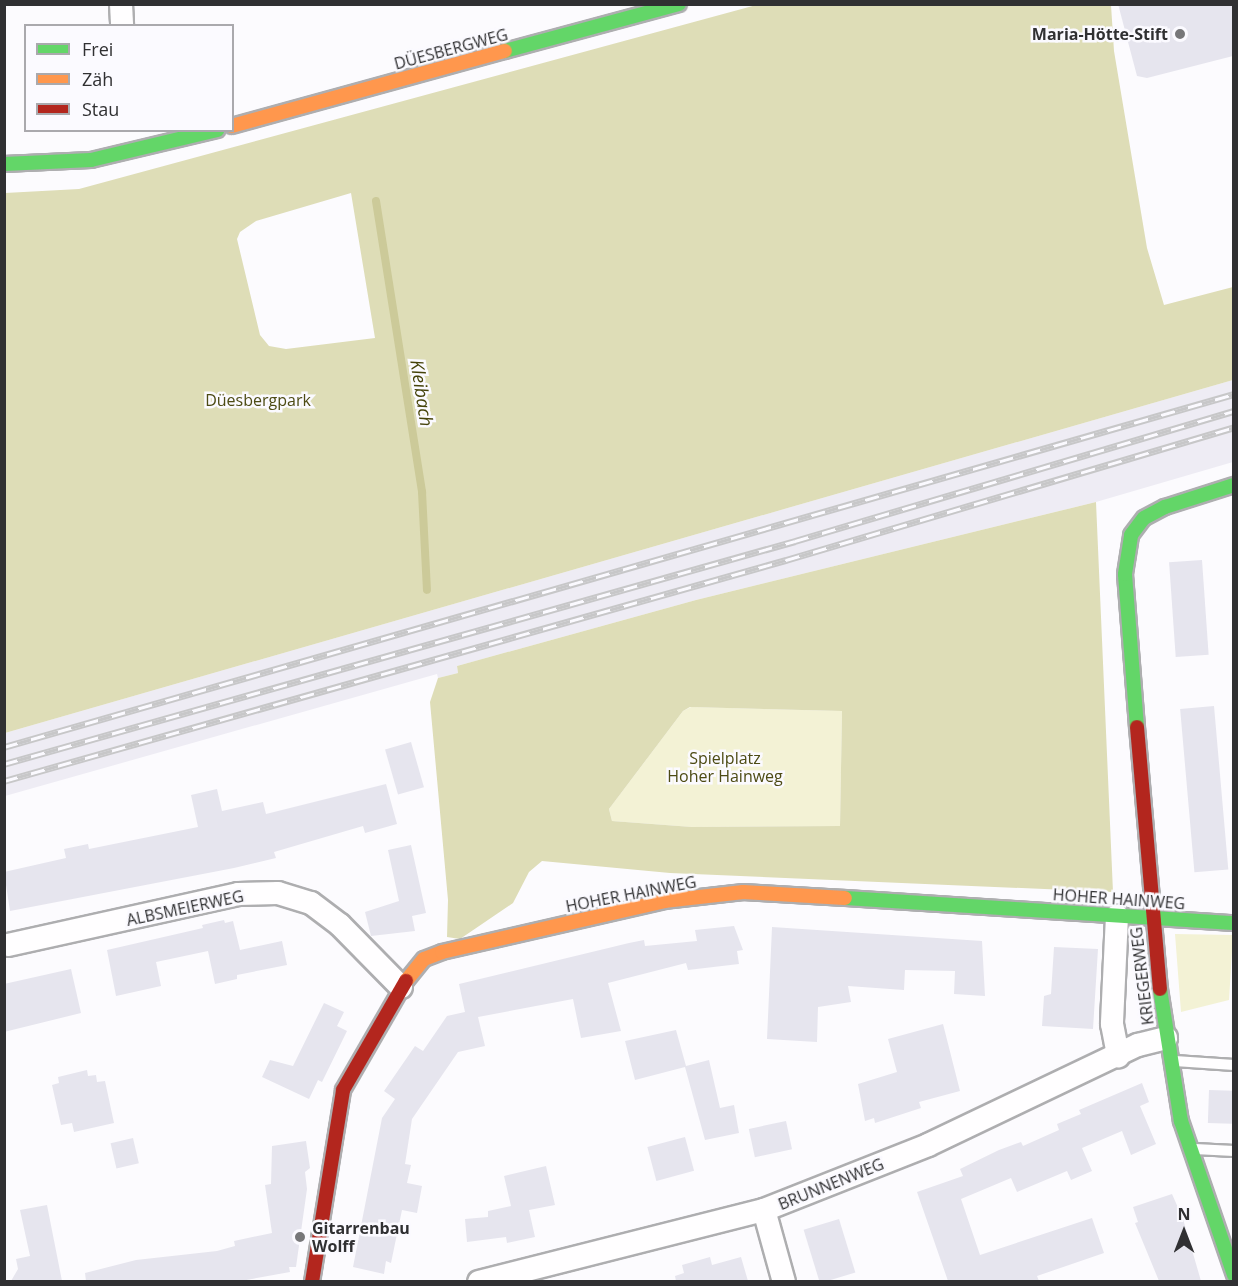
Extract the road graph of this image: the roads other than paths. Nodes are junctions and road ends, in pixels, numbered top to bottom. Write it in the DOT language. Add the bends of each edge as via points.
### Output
graph roads {
  1 [pos="121,4"];
  2 [pos="679,4"];
  3 [pos="654,8"];
  4 [pos="122,24"];
  5 [pos="234,125"];
  6 [pos="202,132"];
  7 [pos="130,142"];
  8 [pos="4,164"];
  9 [pos="1233,485"];
  10 [pos="1117,916"];
  11 [pos="1151,918"];
  12 [pos="1233,923"];
  13 [pos="8,945"];
  14 [pos="401,987"];
  15 [pos="1166,1038"];
  16 [pos="1118,1056"];
  17 [pos="1171,1061"];
  18 [pos="1233,1065"];
  19 [pos="1189,1149"];
  20 [pos="1233,1151"];
  21 [pos="764,1210"];
  22 [pos="1233,1275"];
  23 [pos="312,1281"];
  24 [pos="478,1281"];
  25 [pos="784,1281"];
  1 -- 4 [label="street"];
  2 -- 3 [label="street, DÜESBERGWEG"];
  3 -- 5 [label="street, DÜESBERGWEG"];
  6 -- 7 [label="street"];
  7 -- 8 [label="street" via="70,163"];
  9 -- 11 [label="street, KRIEGERWEG" via="1165,507 1144,518 1131,535 1125,556"];
  10 -- 11 [label="street, HOHER HAINWEG"];
  10 -- 14 [label="street, HOHER HAINWEG" via="743,892 684,897 442,952 424,959"];
  10 -- 16 [label="street" via="1112,1024"];
  11 -- 12 [label="street, HOHER HAINWEG"];
  11 -- 15 [label="street, KRIEGERWEG"];
  13 -- 14 [label="street, ALBSMEIERWEG" via="238,894 278,893 311,903 340,925"];
  14 -- 23 [label="street, HOHER HAINWEG" via="343,1090 329,1156"];
  15 -- 16 [label="street, BRUNNENWEG"];
  15 -- 17 [label="street, KRIEGERWEG"];
  16 -- 21 [label="street, BRUNNENWEG" via="928,1145"];
  17 -- 18 [label="lane"];
  17 -- 19 [label="street, KRIEGERWEG"];
  19 -- 20 [label="lane"];
  19 -- 22 [label="street, KRIEGERWEG"];
  21 -- 24 [label="street, BRUNNENWEG"];
  21 -- 25 [label="street"];
}
